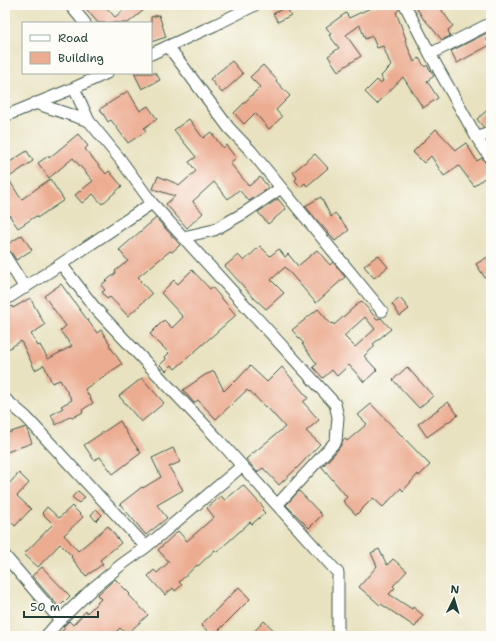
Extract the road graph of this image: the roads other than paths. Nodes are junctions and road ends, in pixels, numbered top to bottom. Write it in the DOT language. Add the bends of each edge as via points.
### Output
graph roads {
  1 [pos="70,5"];
  2 [pos="255,5"];
  3 [pos="405,5"];
  4 [pos="84,22"];
  5 [pos="491,23"];
  6 [pos="168,46"];
  7 [pos="152,54"];
  8 [pos="430,54"];
  9 [pos="104,74"];
  10 [pos="74,88"];
  11 [pos="35,103"];
  12 [pos="5,116"];
  13 [pos="89,121"];
  14 [pos="491,132"];
  15 [pos="477,138"];
  16 [pos="491,158"];
  17 [pos="281,188"];
  18 [pos="152,203"];
  19 [pos="183,237"];
  20 [pos="5,256"];
  21 [pos="61,264"];
  22 [pos="25,288"];
  23 [pos="5,300"];
  24 [pos="382,311"];
  25 [pos="5,399"];
  26 [pos="242,466"];
  27 [pos="277,506"];
  28 [pos="146,547"];
  29 [pos="5,556"];
  30 [pos="60,620"];
  31 [pos="46,636"];
  32 [pos="338,636"];
  1 -- 4 [label="street"];
  2 -- 6 [label="street"];
  3 -- 8 [label="street"];
  5 -- 8 [label="street"];
  6 -- 7 [label="street"];
  6 -- 17 [label="street" via="229,128"];
  8 -- 15 [label="street"];
  9 -- 10 [label="street"];
  10 -- 11 [label="street"];
  10 -- 13 [label="street"];
  11 -- 12 [label="street"];
  11 -- 13 [label="street"];
  13 -- 18 [label="street"];
  14 -- 15 [label="street"];
  15 -- 16 [label="street"];
  17 -- 19 [label="street" via="214,230"];
  17 -- 24 [label="street"];
  18 -- 19 [label="street"];
  18 -- 21 [label="street"];
  19 -- 27 [label="street" via="336,404 336,441"];
  20 -- 22 [label="street"];
  21 -- 22 [label="street"];
  21 -- 26 [label="street" via="95,308"];
  22 -- 23 [label="street"];
  25 -- 28 [label="street" via="26,417"];
  26 -- 27 [label="street"];
  26 -- 28 [label="street"];
  27 -- 32 [label="street" via="338,573"];
  28 -- 30 [label="street" via="93,588"];
  29 -- 30 [label="street"];
  30 -- 31 [label="street"];
}
